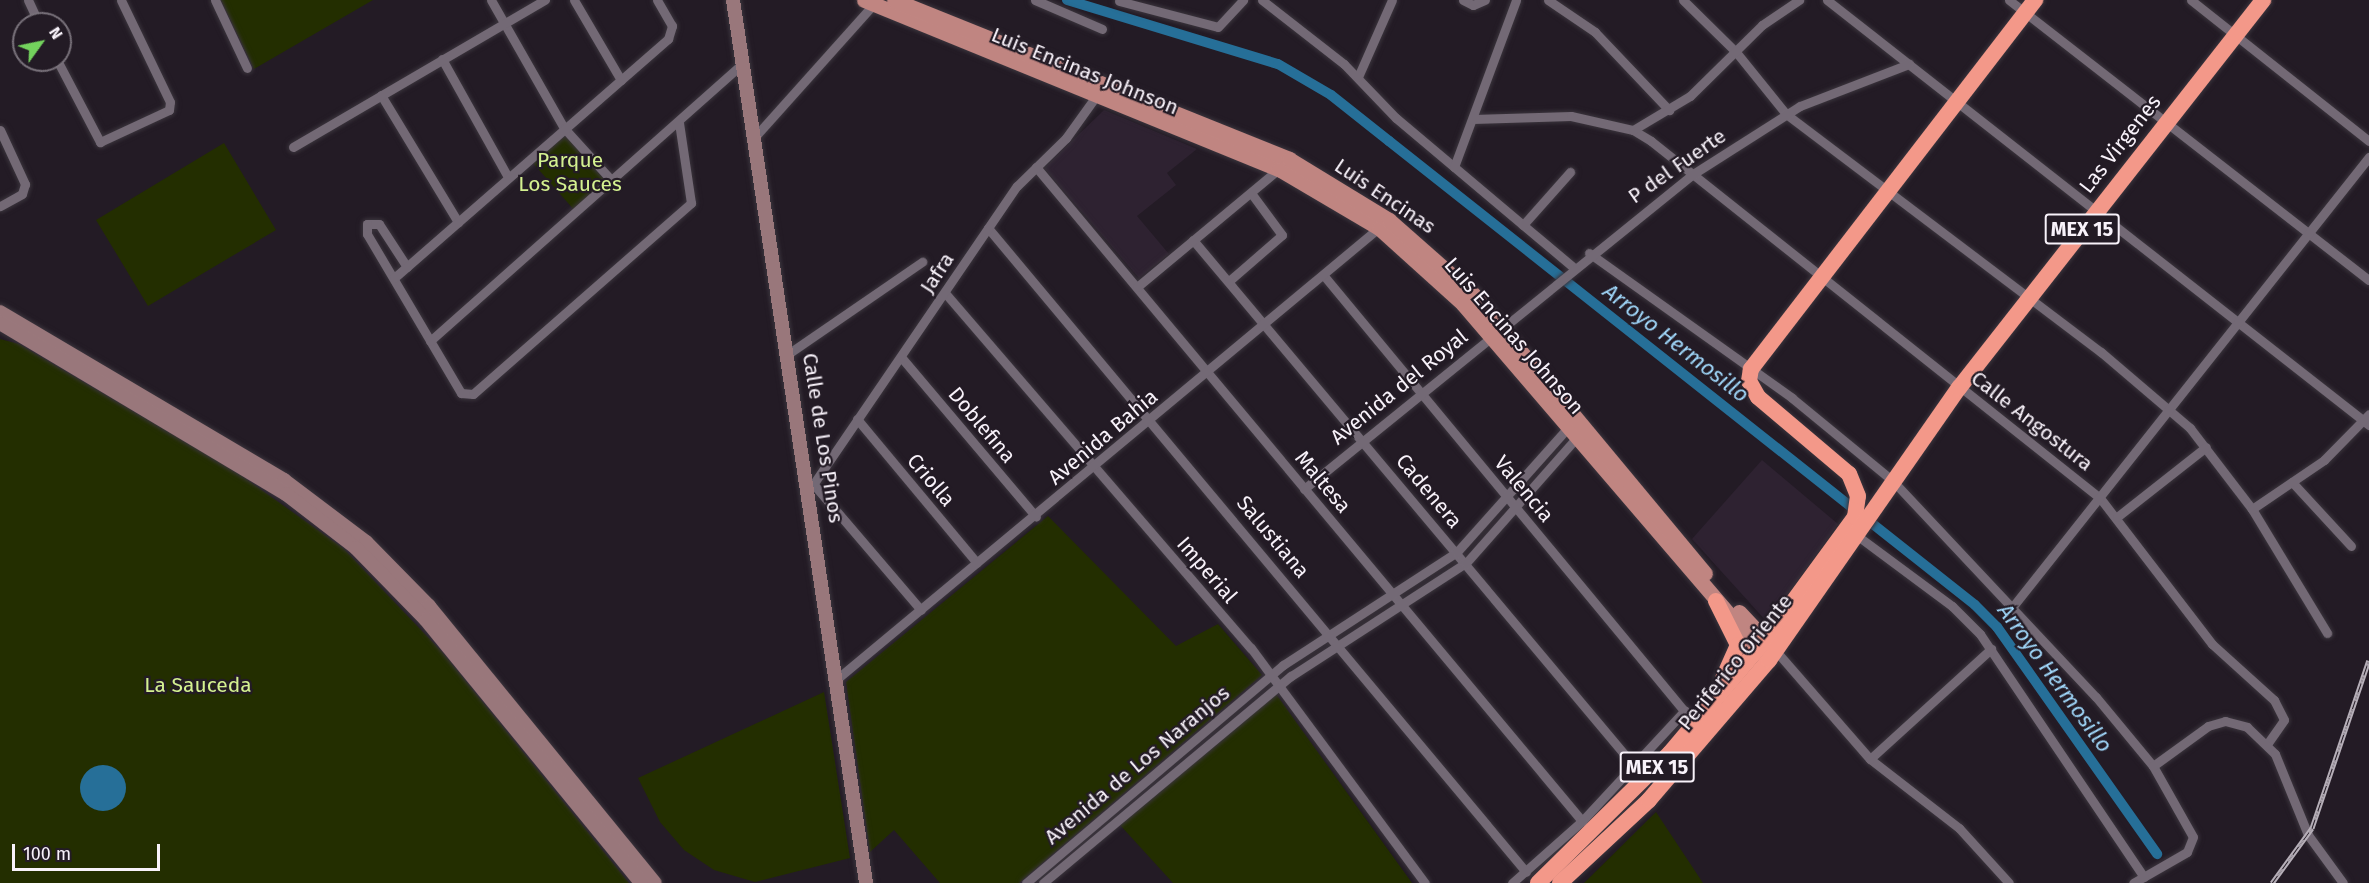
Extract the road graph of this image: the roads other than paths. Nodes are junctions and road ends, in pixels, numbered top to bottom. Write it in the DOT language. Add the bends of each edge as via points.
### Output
graph roads {
  1 [pos="121,0"];
  2 [pos="215,0"];
  3 [pos="491,0"];
  4 [pos="545,0"];
  5 [pos="574,0"];
  6 [pos="657,0"];
  7 [pos="733,0"];
  8 [pos="894,0"];
  9 [pos="1035,0"];
  10 [pos="1243,0"];
  11 [pos="1262,0"];
  12 [pos="1392,0"];
  13 [pos="1463,0"];
  14 [pos="1485,0"];
  15 [pos="1516,0"];
  16 [pos="1548,0"];
  17 [pos="1683,0"];
  18 [pos="1800,0"];
  19 [pos="1827,0"];
  20 [pos="2009,0"];
  21 [pos="2191,0"];
  22 [pos="2263,0"];
  23 [pos="1119,1"];
  24 [pos="869,3"];
  25 [pos="919,5"];
  26 [pos="2030,6"];
  27 [pos="506,22"];
  28 [pos="1102,29"];
  29 [pos="2235,35"];
  30 [pos="1736,52"];
  31 [pos="442,59"];
  32 [pos="742,64"];
  33 [pos="1909,64"];
  34 [pos="246,68"];
  35 [pos="63,72"];
  36 [pos="1358,77"];
  37 [pos="621,81"];
  38 [pos="1099,92"];
  39 [pos="381,94"];
  40 [pos="1958,100"];
  41 [pos="1669,110"];
  42 [pos="1786,114"];
  43 [pos="1473,119"];
  44 [pos="2166,122"];
  45 [pos="679,123"];
  46 [pos="564,128"];
  47 [pos="0,130"];
  48 [pos="1633,130"];
  49 [pos="753,139"];
  50 [pos="2369,141"];
  51 [pos="293,147"];
  52 [pos="2369,157"];
  53 [pos="1284,164"];
  54 [pos="1036,167"];
  55 [pos="1454,167"];
  56 [pos="1570,172"];
  57 [pos="1690,176"];
  58 [pos="508,177"];
  59 [pos="612,182"];
  60 [pos="1888,189"];
  61 [pos="1251,193"];
  62 [pos="0,206"];
  63 [pos="2097,210"];
  64 [pos="458,222"];
  65 [pos="1384,224"];
  66 [pos="1523,225"];
  67 [pos="988,228"];
  68 [pos="2307,233"];
  69 [pos="1193,240"];
  70 [pos="1589,254"];
  71 [pos="922,262"];
  72 [pos="407,267"];
  73 [pos="1573,267"];
  74 [pos="1325,277"];
  75 [pos="1818,277"];
  76 [pos="394,278"];
  77 [pos="2369,280"];
  78 [pos="1229,281"];
  79 [pos="1137,287"];
  80 [pos="946,294"];
  81 [pos="2030,298"];
  82 [pos="0,312"];
  83 [pos="2239,320"];
  84 [pos="0,323"];
  85 [pos="1265,324"];
  86 [pos="1495,332"];
  87 [pos="430,340"];
  88 [pos="788,354"];
  89 [pos="901,357"];
  90 [pos="1750,369"];
  91 [pos="1209,373"];
  92 [pos="1959,388"];
  93 [pos="1420,392"];
  94 [pos="2169,408"];
  95 [pos="857,419"];
  96 [pos="1152,419"];
  97 [pos="2367,420"];
  98 [pos="1576,429"];
  99 [pos="1362,439"];
  100 [pos="2206,447"];
  101 [pos="1094,468"];
  102 [pos="1892,480"];
  103 [pos="2292,482"];
  104 [pos="812,487"];
  105 [pos="1304,489"];
  106 [pos="1508,496"];
  107 [pos="2100,498"];
  108 [pos="1516,506"];
  109 [pos="2252,509"];
  110 [pos="1865,512"];
  111 [pos="1036,517"];
  112 [pos="2117,517"];
  113 [pos="1859,537"];
  114 [pos="2351,546"];
  115 [pos="1457,552"];
  116 [pos="977,563"];
  117 [pos="1466,563"];
  118 [pos="1394,593"];
  119 [pos="1716,601"];
  120 [pos="2014,604"];
  121 [pos="1405,607"];
  122 [pos="921,610"];
  123 [pos="1329,633"];
  124 [pos="2327,633"];
  125 [pos="1339,644"];
  126 [pos="1991,649"];
  127 [pos="1767,650"];
  128 [pos="1272,674"];
  129 [pos="838,678"];
  130 [pos="1280,685"];
  131 [pos="1685,710"];
  132 [pos="1699,719"];
  133 [pos="2268,742"];
  134 [pos="1870,759"];
  135 [pos="2154,766"];
  136 [pos="1635,767"];
  137 [pos="1108,812"];
  138 [pos="1116,820"];
  139 [pos="1582,821"];
  140 [pos="2144,877"];
  141 [pos="1532,878"];
  142 [pos="641,883"];
  143 [pos="655,883"];
  144 [pos="866,883"];
  145 [pos="1026,883"];
  146 [pos="1043,883"];
  147 [pos="1425,883"];
  148 [pos="1512,883"];
  149 [pos="1560,883"];
  150 [pos="2009,883"];
  151 [pos="2133,883"];
  152 [pos="2343,883"];
  1 -- 35 [label="street" via="170,102 166,111 100,142"];
  2 -- 34 [label="street"];
  3 -- 27 [label="street"];
  4 -- 27 [label="street"];
  5 -- 37 [label="street"];
  6 -- 37 [label="street" via="672,26 671,35"];
  7 -- 32 [label="main road, Calle de Los Pinos"];
  8 -- 25 [label="main road"];
  9 -- 28 [label="street"];
  10 -- 23 [label="street" via="1218,27"];
  11 -- 36 [label="street"];
  12 -- 36 [label="street"];
  13 -- 14 [label="street" via="1473,5"];
  15 -- 43 [label="street"];
  16 -- 41 [label="street" via="1595,32"];
  17 -- 30 [label="street"];
  18 -- 30 [label="street" via="1762,25"];
  19 -- 33 [label="street"];
  20 -- 26 [label="street"];
  21 -- 29 [label="street"];
  22 -- 29 [label="highway, Las Virgenes / MEX 15"];
  24 -- 38 [label="main road, Luis Encinas Johnson"];
  24 -- 49 [label="street"];
  25 -- 38 [label="main road"];
  26 -- 40 [label="highway"];
  26 -- 44 [label="street"];
  27 -- 31 [label="street"];
  27 -- 46 [label="street"];
  29 -- 44 [label="highway, Las Virgenes / MEX 15"];
  29 -- 50 [label="street"];
  30 -- 41 [label="street"];
  30 -- 42 [label="street"];
  31 -- 39 [label="street"];
  31 -- 58 [label="street"];
  32 -- 45 [label="street"];
  32 -- 49 [label="main road, Calle de Los Pinos"];
  33 -- 40 [label="street"];
  33 -- 42 [label="street, P del Fuerte"];
  36 -- 55 [label="street"];
  37 -- 46 [label="street"];
  38 -- 53 [label="main road, Luis Encinas Johnson"];
  38 -- 54 [label="street, Jafra"];
  39 -- 51 [label="street"];
  39 -- 64 [label="street"];
  40 -- 60 [label="highway"];
  40 -- 63 [label="street"];
  41 -- 48 [label="street"];
  42 -- 57 [label="street, P del Fuerte"];
  42 -- 60 [label="street"];
  43 -- 48 [label="street" via="1555,114"];
  43 -- 55 [label="street"];
  44 -- 63 [label="highway, Las Virgenes / MEX 15"];
  44 -- 68 [label="street"];
  45 -- 59 [label="street"];
  45 -- 87 [label="street" via="692,200 625,262 470,395 461,393"];
  46 -- 58 [label="street"];
  46 -- 59 [label="street"];
  47 -- 62 [label="street" via="23,178 22,194"];
  48 -- 57 [label="street, Calle Angostura"];
  49 -- 88 [label="main road, Calle de Los Pinos"];
  52 -- 68 [label="street"];
  53 -- 61 [label="street"];
  53 -- 65 [label="main road, Luis Encinas Johnson"];
  54 -- 67 [label="street, Jafra"];
  54 -- 79 [label="street, Maltesa"];
  55 -- 66 [label="street"];
  56 -- 66 [label="street"];
  57 -- 70 [label="street, P del Fuerte"];
  57 -- 75 [label="street, Calle Angostura"];
  58 -- 64 [label="street"];
  59 -- 87 [label="street"];
  60 -- 75 [label="highway"];
  60 -- 81 [label="street"];
  61 -- 69 [label="street"];
  61 -- 78 [label="street" via="1282,235"];
  63 -- 81 [label="highway, Las Virgenes / MEX 15"];
  63 -- 83 [label="street"];
  64 -- 72 [label="street"];
  65 -- 74 [label="street, Avenida Bahia"];
  65 -- 86 [label="main road, Luis Encinas Johnson"];
  66 -- 73 [label="street"];
  67 -- 80 [label="street, Jafra"];
  67 -- 96 [label="street, Salustiana"];
  68 -- 77 [label="street"];
  68 -- 83 [label="street"];
  69 -- 78 [label="street, Cadenera"];
  69 -- 79 [label="street"];
  70 -- 73 [label="street, P del Fuerte"];
  70 -- 90 [label="street"];
  71 -- 88 [label="street"];
  72 -- 76 [label="street"];
  72 -- 76 [label="street" via="379,225 368,224 367,234"];
  73 -- 86 [label="street, P del Fuerte"];
  74 -- 85 [label="street, Avenida Bahia"];
  74 -- 93 [label="street, Valencia"];
  75 -- 90 [label="highway"];
  75 -- 92 [label="street, Calle Angostura"];
  76 -- 87 [label="street"];
  78 -- 85 [label="street, Cadenera"];
  79 -- 91 [label="street, Maltesa"];
  80 -- 89 [label="street, Jafra"];
  80 -- 101 [label="street, Imperial"];
  81 -- 92 [label="highway, Las Virgenes / MEX 15"];
  81 -- 94 [label="street"];
  82 -- 143 [label="main road" via="284,480 366,542 429,606"];
  83 -- 94 [label="street"];
  83 -- 97 [label="street"];
  84 -- 142 [label="main road" via="286,494 356,548 426,620"];
  85 -- 91 [label="street, Avenida Bahia"];
  85 -- 99 [label="street, Cadenera"];
  86 -- 93 [label="street, Avenida del Royal"];
  86 -- 98 [label="main road, Luis Encinas Johnson"];
  88 -- 104 [label="main road, Calle de Los Pinos"];
  89 -- 95 [label="street, Jafra"];
  89 -- 111 [label="street, Doblefina"];
  90 -- 102 [label="street"];
  90 -- 110 [label="highway" via="1749,381 1758,397 1849,474"];
  91 -- 96 [label="street, Avenida Bahia"];
  91 -- 105 [label="street, Maltesa"];
  92 -- 102 [label="highway, Las Virgenes / MEX 15"];
  92 -- 107 [label="street, Calle Angostura"];
  93 -- 99 [label="street, Avenida del Royal"];
  93 -- 106 [label="street, Valencia"];
  94 -- 100 [label="street"];
  94 -- 107 [label="street"];
  95 -- 104 [label="street, Jafra"];
  95 -- 116 [label="street, Criolla"];
  96 -- 101 [label="street, Avenida Bahia"];
  96 -- 123 [label="street, Salustiana"];
  97 -- 103 [label="street" via="2334,452"];
  98 -- 106 [label="street"];
  98 -- 108 [label="street"];
  98 -- 119 [label="main road, Luis Encinas Johnson"];
  98 -- 127 [label="main road"];
  99 -- 105 [label="street, Avenida del Royal"];
  99 -- 115 [label="street, Cadenera"];
  100 -- 109 [label="street"];
  100 -- 112 [label="street"];
  101 -- 111 [label="street, Avenida Bahia"];
  101 -- 128 [label="street, Imperial"];
  102 -- 110 [label="highway, MEX 15"];
  102 -- 120 [label="street"];
  103 -- 109 [label="street"];
  103 -- 114 [label="street"];
  104 -- 122 [label="street"];
  104 -- 129 [label="main road, Calle de Los Pinos"];
  105 -- 118 [label="street, Maltesa"];
  106 -- 108 [label="street, Valencia"];
  106 -- 115 [label="street"];
  107 -- 112 [label="street, Calle Angostura"];
  107 -- 120 [label="street"];
  108 -- 117 [label="street"];
  108 -- 131 [label="street, Valencia"];
  109 -- 124 [label="street"];
  110 -- 113 [label="highway, Periferico Oriente / MEX 15"];
  110 -- 127 [label="highway, Periferico Oriente / MEX 15"];
  111 -- 116 [label="street, Avenida Bahia"];
  112 -- 133 [label="street, Calle Angostura" via="2212,644 2274,700 2284,720"];
  113 -- 126 [label="street" via="1952,606"];
  113 -- 127 [label="highway, Periferico Oriente / MEX 15"];
  115 -- 117 [label="street, Cadenera"];
  115 -- 118 [label="street"];
  116 -- 122 [label="street, Avenida Bahia"];
  117 -- 121 [label="street"];
  117 -- 136 [label="street, Cadenera"];
  118 -- 121 [label="street, Maltesa"];
  118 -- 123 [label="street"];
  119 -- 127 [label="main road, Luis Encinas Johnson"];
  119 -- 132 [label="highway" via="1738,645"];
  120 -- 135 [label="street"];
  121 -- 125 [label="street"];
  121 -- 139 [label="street, Maltesa"];
  122 -- 129 [label="street, Avenida Bahia"];
  123 -- 125 [label="street, Salustiana"];
  123 -- 128 [label="street"];
  125 -- 130 [label="street"];
  125 -- 141 [label="street, Salustiana"];
  126 -- 134 [label="street"];
  126 -- 140 [label="street"];
  127 -- 132 [label="highway, Periferico Oriente / MEX 15"];
  127 -- 134 [label="street"];
  127 -- 149 [label="highway, Periferico Oriente / MEX 15" via="1649,801"];
  128 -- 130 [label="street, Imperial"];
  128 -- 137 [label="street, Avenida de Los Naranjos"];
  129 -- 144 [label="main road, Calle de Los Pinos"];
  130 -- 138 [label="street, Avenida de Los Naranjos"];
  130 -- 147 [label="street, Imperial"];
  131 -- 132 [label="street, Valencia"];
  131 -- 136 [label="street"];
  132 -- 141 [label="highway, Periferico Oriente / MEX 15"];
  133 -- 135 [label="street" via="2247,726 2225,721 2199,731"];
  133 -- 152 [label="street" via="2308,835"];
  134 -- 150 [label="street" via="1959,828"];
  135 -- 140 [label="street" via="2193,845"];
  136 -- 139 [label="street"];
  137 -- 138 [label="street"];
  137 -- 145 [label="street, Avenida de Los Naranjos"];
  138 -- 146 [label="street, Avenida de Los Naranjos"];
  139 -- 141 [label="street"];
  140 -- 151 [label="street"];
  141 -- 148 [label="street"];
}
